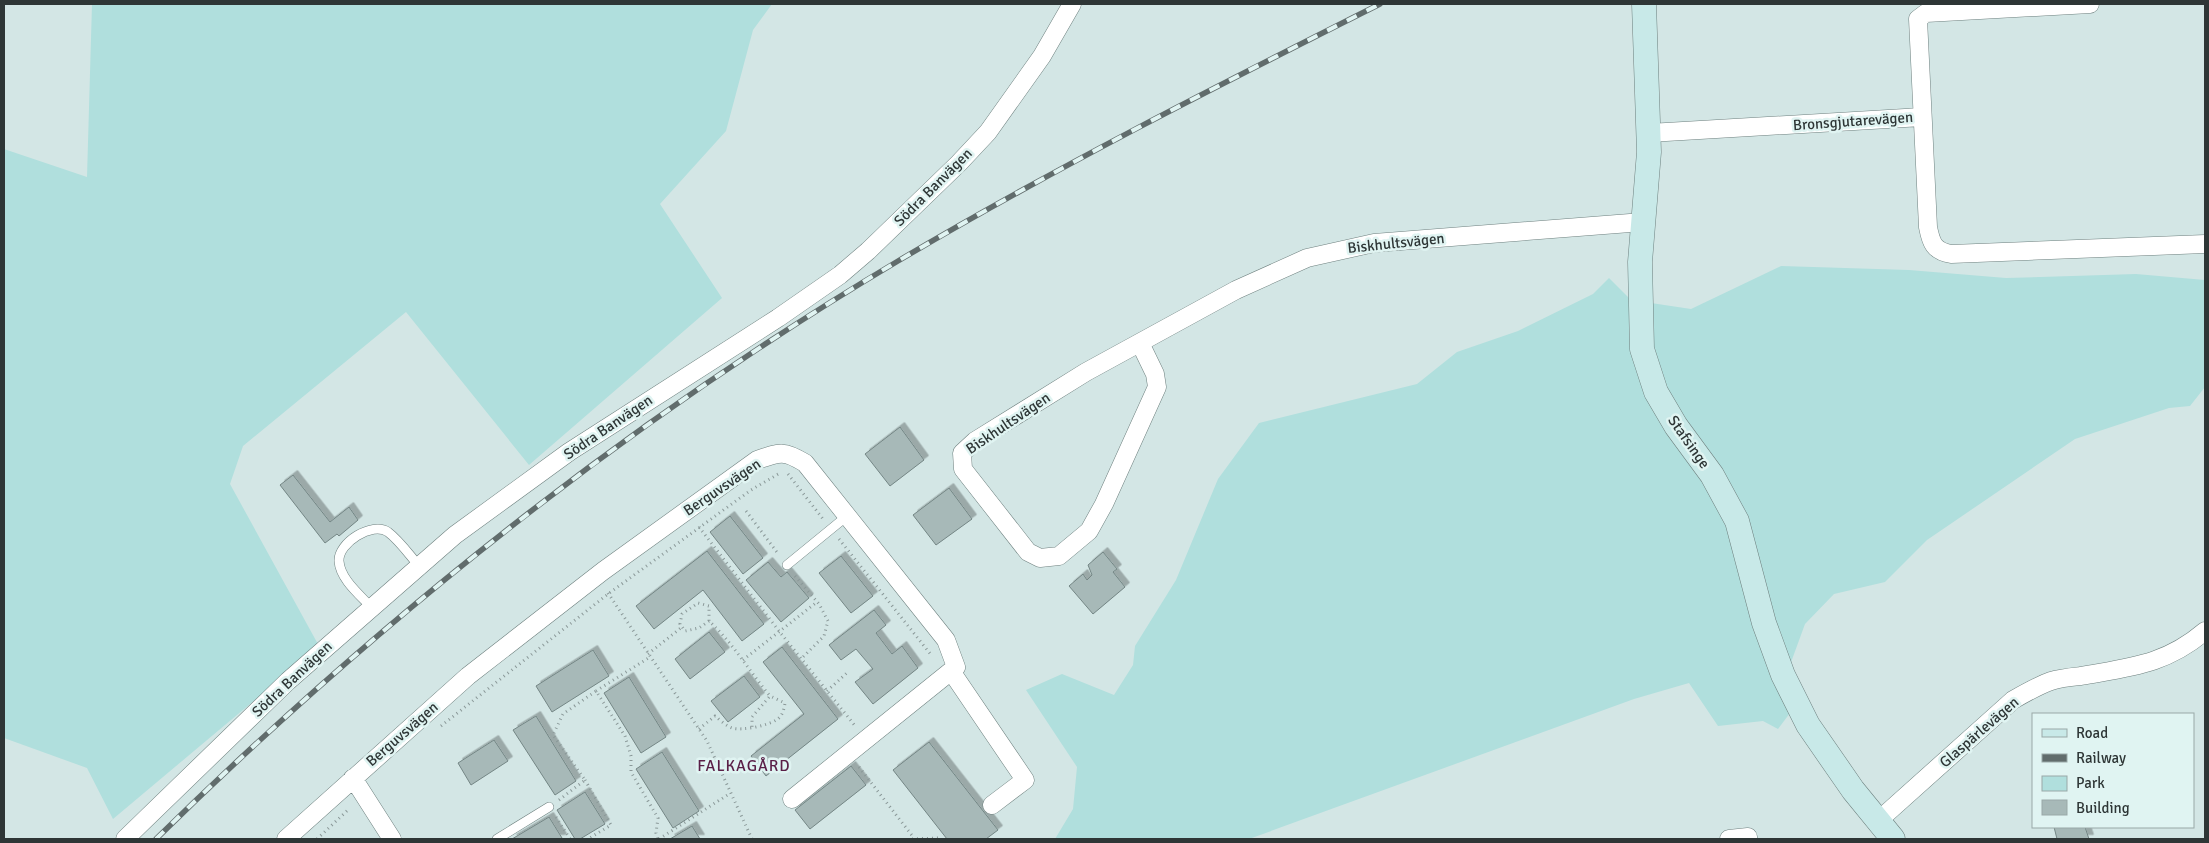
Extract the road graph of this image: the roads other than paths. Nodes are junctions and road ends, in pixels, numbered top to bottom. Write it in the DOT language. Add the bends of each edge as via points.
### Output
graph roads {
  1 [pos="1072,4"];
  2 [pos="1644,4"];
  3 [pos="2090,4"];
  4 [pos="1922,117"];
  5 [pos="1649,133"];
  6 [pos="1643,222"];
  7 [pos="2205,244"];
  8 [pos="1140,343"];
  9 [pos="847,516"];
  10 [pos="420,566"];
  11 [pos="787,566"];
  12 [pos="372,608"];
  13 [pos="2205,631"];
  14 [pos="949,673"];
  15 [pos="353,778"];
  16 [pos="792,799"];
  17 [pos="992,805"];
  18 [pos="549,807"];
  19 [pos="1886,830"];
  20 [pos="125,839"];
  21 [pos="286,839"];
  22 [pos="392,839"];
  23 [pos="497,839"];
  24 [pos="1729,839"];
  25 [pos="1748,839"];
  1 -- 10 [label="street, Södra Banvägen" via="1042,56 988,132 868,252 778,318 568,452 455,535"];
  2 -- 5 [label="street, Stafsinge"];
  3 -- 4 [label="street" via="1926,13 1920,16 1917,24"];
  4 -- 5 [label="street, Bronsgjutarevägen"];
  4 -- 7 [label="street, Bronsgjutarevägen" via="1928,227 1934,247 1941,252"];
  5 -- 6 [label="street, Stafsinge"];
  6 -- 8 [label="street, Biskhultsvägen" via="1374,243 1338,250 1273,272"];
  6 -- 19 [label="street, Stafsinge" via="1640,262 1642,350 1656,392 1712,475 1737,521 1764,624 1783,675 1808,725 1852,790"];
  8 -- 8 [label="street, Biskhultsvägen" via="1078,377 975,441 962,453 963,469 1028,552 1040,558 1059,556 1089,531 1104,504 1157,387 1155,374"];
  9 -- 11 [label="lane"];
  9 -- 14 [label="street" via="946,640 956,667"];
  9 -- 15 [label="street, Berguvsvägen" via="805,463 790,454 777,453 757,460 596,576 468,676"];
  10 -- 12 [label="street, Södra Banvägen"];
  10 -- 12 [label="lane" via="387,532 376,528 353,538 340,554 339,562 354,589"];
  12 -- 20 [label="street, Södra Banvägen" via="288,681"];
  13 -- 19 [label="street, Glaspärlevägen" via="2168,656 2142,665 2052,681 2013,700"];
  14 -- 16 [label="street"];
  14 -- 17 [label="street" via="1025,780"];
  15 -- 21 [label="street, Berguvsvägen"];
  15 -- 22 [label="street"];
  18 -- 23 [label="lane"];
  24 -- 25 [label="street"];
}
